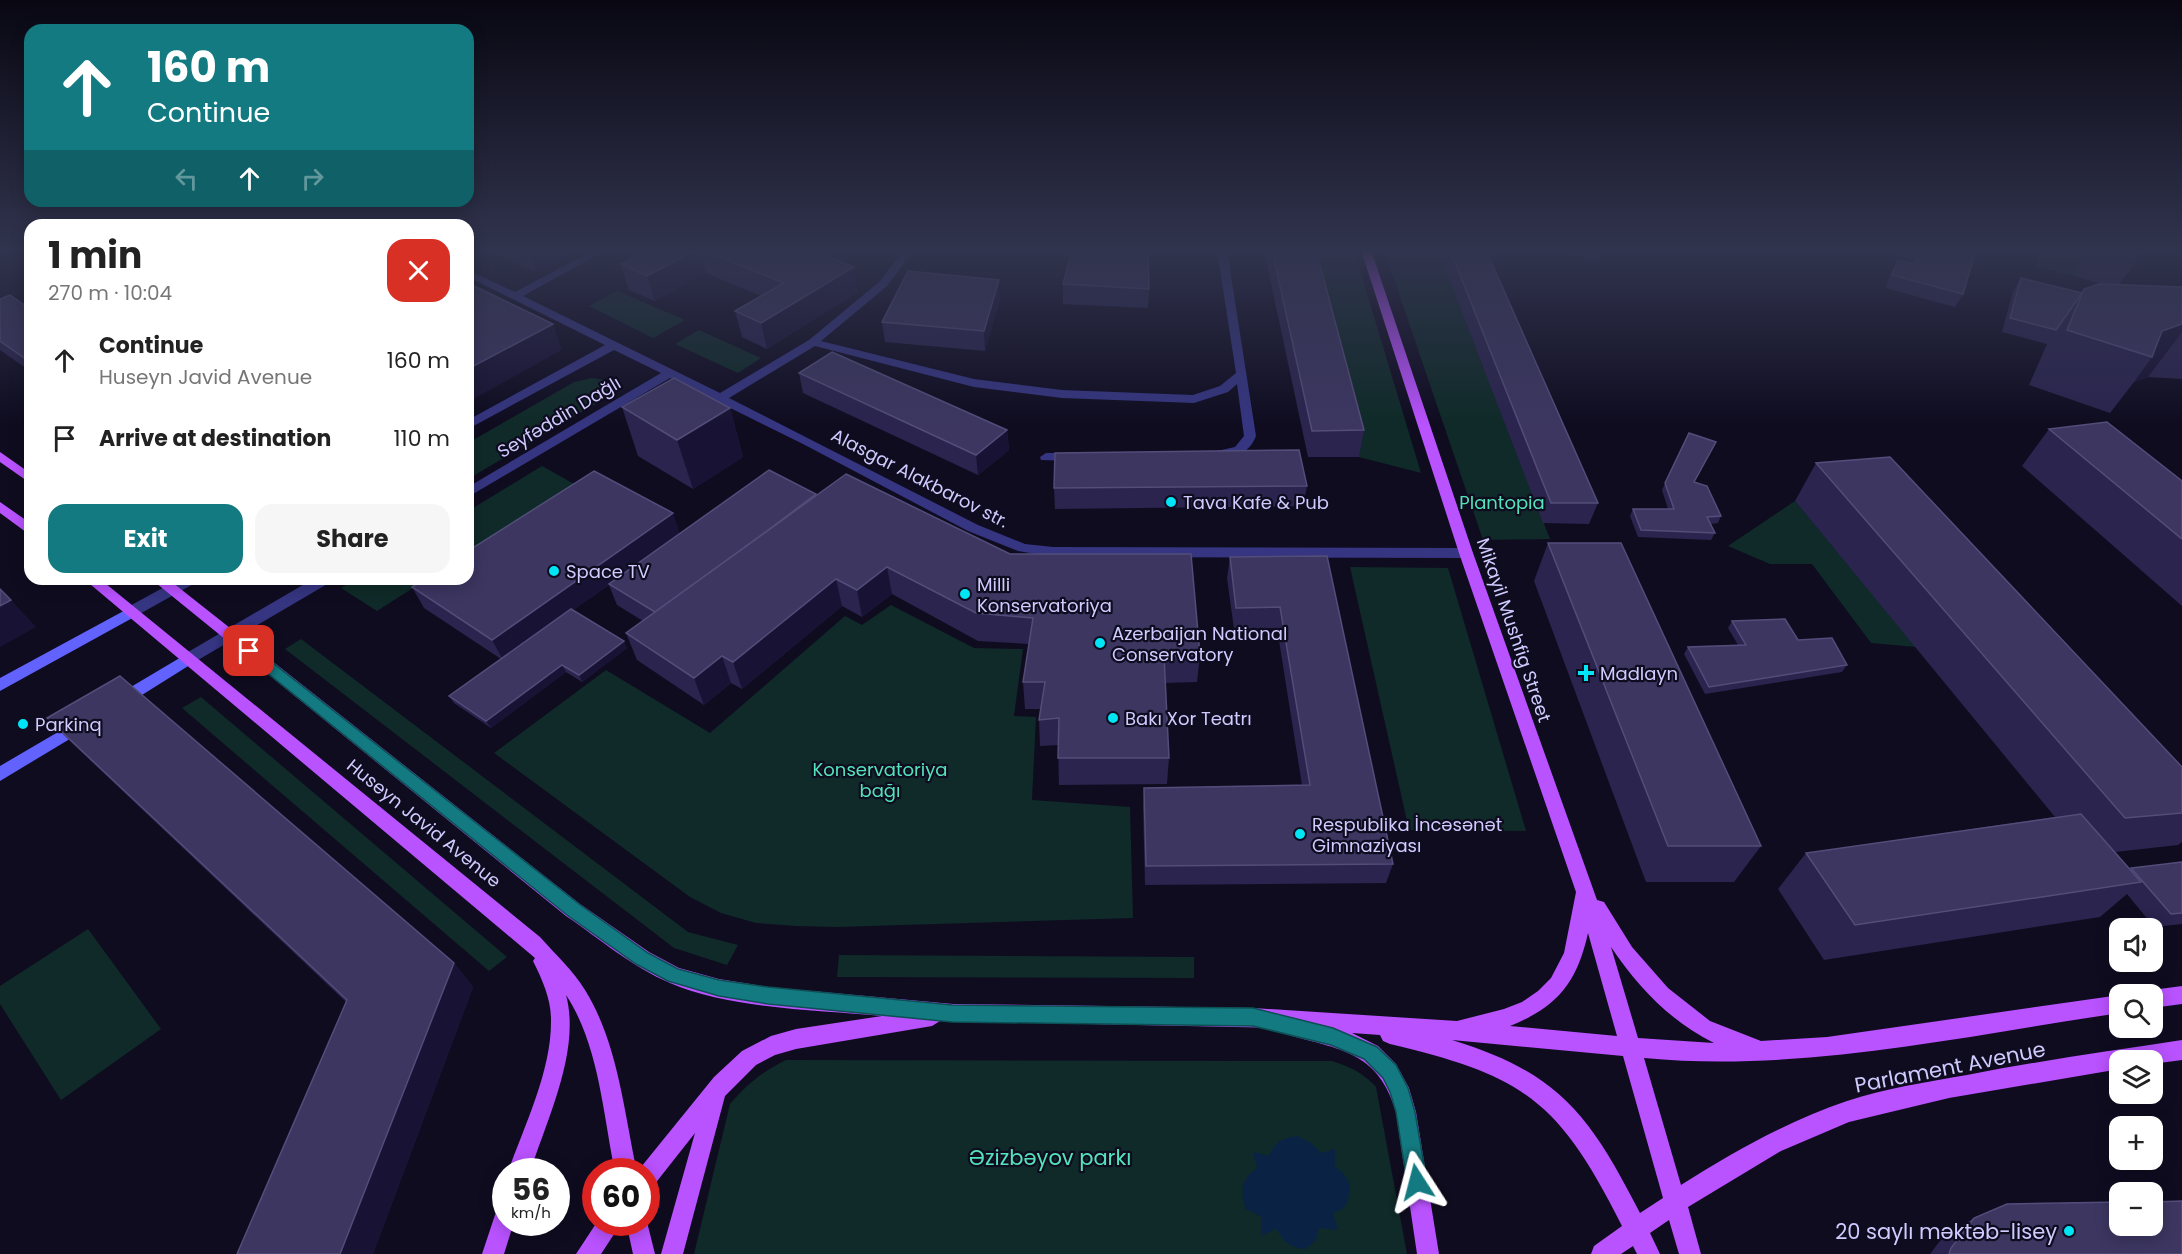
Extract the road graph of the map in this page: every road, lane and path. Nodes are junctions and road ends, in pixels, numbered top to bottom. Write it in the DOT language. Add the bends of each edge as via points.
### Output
graph roads {
  1 [pos="540,309"];
  2 [pos="853,309"];
  3 [pos="1231,309"];
  4 [pos="1385,309"];
  5 [pos="813,342"];
  6 [pos="614,345"];
  7 [pos="670,373"];
  8 [pos="1242,375"];
  9 [pos="720,398"];
  10 [pos="474,422"];
  11 [pos="1214,454"];
  12 [pos="0,456"];
  13 [pos="1094,456"];
  14 [pos="1046,457"];
  15 [pos="24,474"];
  16 [pos="474,490"];
  17 [pos="0,506"];
  18 [pos="24,525"];
  19 [pos="1466,553"];
  20 [pos="98,585"];
  21 [pos="166,585"];
  22 [pos="179,585"];
  23 [pos="314,585"];
  24 [pos="172,589"];
  25 [pos="131,612"];
  26 [pos="230,635"];
  27 [pos="188,659"];
  28 [pos="0,686"];
  29 [pos="0,774"];
  30 [pos="1584,886"];
  31 [pos="533,942"];
  32 [pos="2182,995"];
  33 [pos="2163,998"];
  34 [pos="2109,1006"];
  35 [pos="952,1013"];
  36 [pos="1253,1017"];
  37 [pos="1343,1023"];
  38 [pos="1449,1030"];
  39 [pos="1631,1047"];
  40 [pos="2182,1050"];
  41 [pos="1774,1051"];
  42 [pos="721,1084"];
  43 [pos="524,1158"];
  44 [pos="623,1158"];
  45 [pos="660,1160"];
  46 [pos="1675,1201"];
  47 [pos="1636,1229"];
  48 [pos="499,1236"];
  49 [pos="600,1236"];
  50 [pos="640,1236"];
  51 [pos="493,1254"];
  52 [pos="587,1254"];
  53 [pos="644,1254"];
  54 [pos="672,1254"];
  55 [pos="1428,1254"];
  56 [pos="1602,1254"];
  57 [pos="1649,1254"];
  58 [pos="1690,1254"];
  1 -- 6 [label="street, Alasgar Alakbarov str."];
  2 -- 5 [label="street"];
  3 -- 8 [label="street"];
  4 -- 19 [label="main road, Mikayil Mushfig Street"];
  5 -- 8 [label="street" via="974,383 1062,394 1194,399 1224,389"];
  5 -- 9 [label="street"];
  6 -- 7 [label="street, Alasgar Alakbarov str."];
  6 -- 10 [label="street, Seyfəddin Dağlı"];
  7 -- 9 [label="street, Alasgar Alakbarov str."];
  7 -- 16 [label="street, Seyfəddin Dağlı"];
  8 -- 11 [label="street" via="1248,443 1235,453"];
  9 -- 19 [label="street, Alasgar Alakbarov str." via="973,528 1023,548 1053,552"];
  12 -- 15 [label="main road"];
  13 -- 14 [label="street"];
  17 -- 18 [label="main road"];
  19 -- 30 [label="main road, Mikayil Mushfig Street"];
  20 -- 25 [label="main road, Huseyn Javid Avenue"];
  21 -- 24 [label="main road, Huseyn Javid Avenue"];
  22 -- 24 [label="street"];
  23 -- 26 [label="street"];
  24 -- 25 [label="street"];
  24 -- 26 [label="main road, Huseyn Javid Avenue"];
  25 -- 27 [label="main road, Huseyn Javid Avenue"];
  25 -- 28 [label="street"];
  26 -- 27 [label="street"];
  26 -- 35 [label="main road, Huseyn Javid Avenue" via="573,909 642,958 675,976 768,996"];
  27 -- 29 [label="street"];
  27 -- 31 [label="main road, Huseyn Javid Avenue"];
  30 -- 38 [label="main road" via="1581,934 1570,967 1551,993 1531,1008 1508,1017"];
  30 -- 39 [label="main road"];
  30 -- 41 [label="main road" via="1623,951 1667,1001 1713,1032"];
  31 -- 43 [label="main road" via="550,976 561,1019 552,1071"];
  31 -- 44 [label="main road, Huseyn Javid Avenue" via="585,1008 600,1054"];
  32 -- 33 [label="main road"];
  34 -- 41 [label="main road, Parlament Avenue" via="1827,1047"];
  35 -- 36 [label="main road"];
  35 -- 42 [label="main road" via="783,1042 749,1058"];
  36 -- 37 [label="main road"];
  36 -- 55 [label="main road" via="1350,1042 1371,1053 1389,1071 1406,1112"];
  37 -- 38 [label="main road"];
  37 -- 47 [label="main road" via="1459,1051 1527,1081 1573,1122"];
  38 -- 39 [label="main road, Parlament Avenue"];
  39 -- 41 [label="main road, Parlament Avenue"];
  39 -- 46 [label="main road"];
  40 -- 46 [label="main road, Parlament Avenue" via="1994,1080 1866,1106 1799,1130"];
  42 -- 45 [label="main road"];
  42 -- 54 [label="main road" via="712,1103"];
  46 -- 47 [label="main road, Parlament Avenue"];
  46 -- 58 [label="main road"];
  47 -- 56 [label="main road, Parlament Avenue"];
  47 -- 57 [label="main road"];
  48 -- 51 [label="main road"];
  49 -- 52 [label="main road"];
  50 -- 53 [label="main road"];
}
